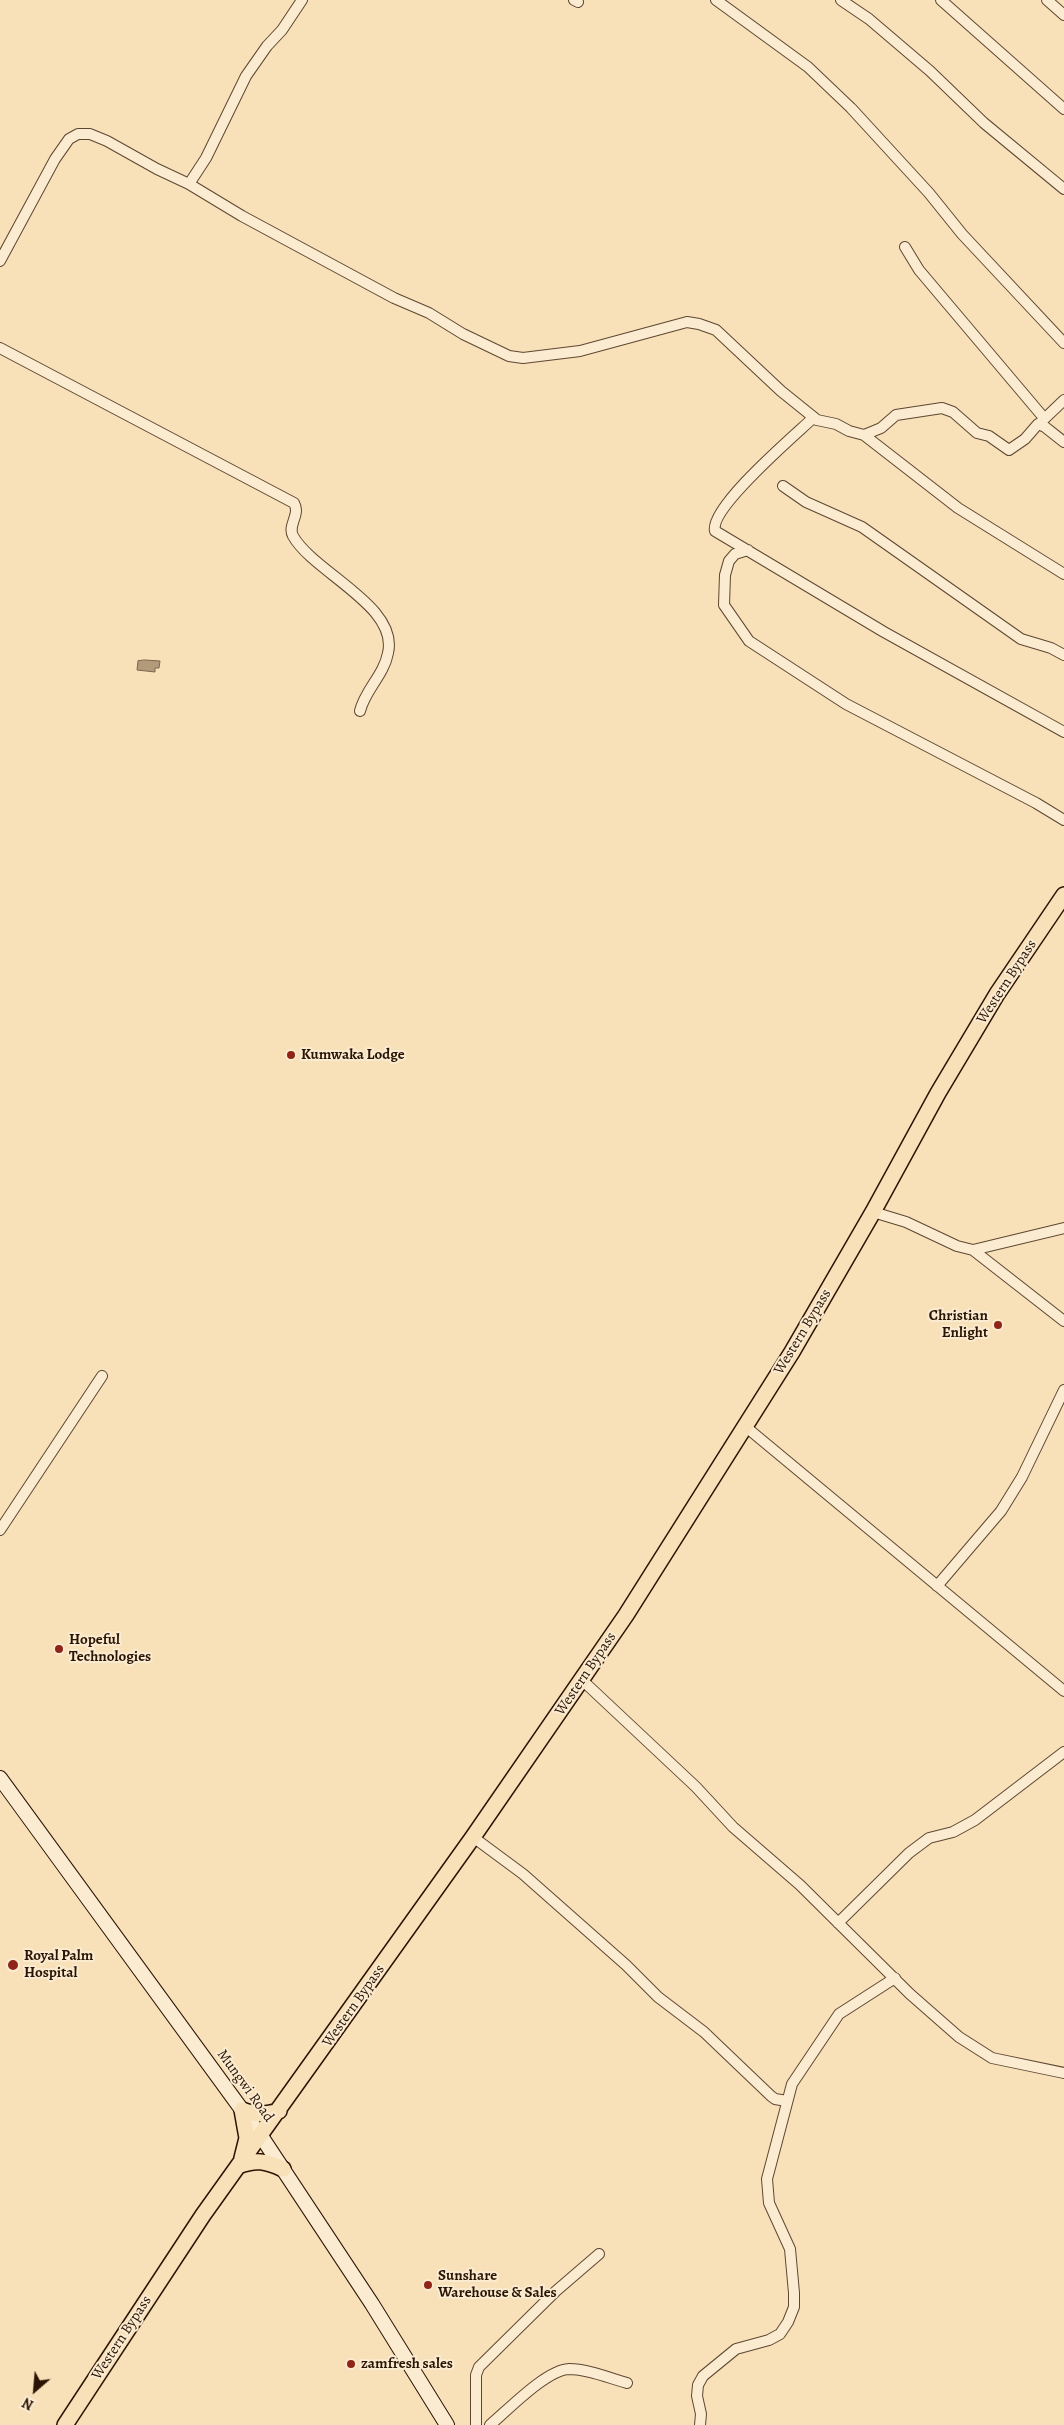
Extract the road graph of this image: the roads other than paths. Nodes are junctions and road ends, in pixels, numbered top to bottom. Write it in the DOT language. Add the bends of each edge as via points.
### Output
graph roads {
  1 [pos="302,0"];
  2 [pos="716,0"];
  3 [pos="841,0"];
  4 [pos="941,0"];
  5 [pos="1047,0"];
  6 [pos="1064,15"];
  7 [pos="1064,109"];
  8 [pos="189,184"];
  9 [pos="1064,189"];
  10 [pos="905,247"];
  11 [pos="0,261"];
  12 [pos="1064,343"];
  13 [pos="0,348"];
  14 [pos="1064,400"];
  15 [pos="812,418"];
  16 [pos="1041,421"];
  17 [pos="864,435"];
  18 [pos="1064,442"];
  19 [pos="783,486"];
  20 [pos="748,550"];
  21 [pos="1064,574"];
  22 [pos="1064,655"];
  23 [pos="360,711"];
  24 [pos="1064,732"];
  25 [pos="1064,820"];
  26 [pos="1064,895"];
  27 [pos="873,1212"];
  28 [pos="1064,1228"];
  29 [pos="973,1250"];
  30 [pos="1064,1321"];
  31 [pos="102,1376"];
  32 [pos="1064,1390"];
  33 [pos="1061,1401"];
  34 [pos="746,1427"];
  35 [pos="0,1530"];
  36 [pos="937,1586"];
  37 [pos="582,1680"];
  38 [pos="1064,1691"];
  39 [pos="1064,1752"];
  40 [pos="0,1778"];
  41 [pos="474,1837"];
  42 [pos="838,1923"];
  43 [pos="895,1978"];
  44 [pos="1064,2073"];
  45 [pos="787,2101"];
  46 [pos="242,2110"];
  47 [pos="279,2111"];
  48 [pos="261,2136"];
  49 [pos="238,2166"];
  50 [pos="283,2169"];
  51 [pos="600,2254"];
  52 [pos="627,2383"];
  53 [pos="65,2425"];
  54 [pos="447,2425"];
  55 [pos="476,2425"];
  56 [pos="490,2425"];
  57 [pos="700,2425"];
  1 -- 8 [label="street" via="246,76 206,158"];
  2 -- 12 [label="street" via="808,67 851,108"];
  3 -- 9 [label="street" via="869,19 984,123"];
  4 -- 7 [label="street"];
  5 -- 6 [label="street"];
  8 -- 11 [label="street" via="107,141 90,134 78,134 69,139 55,159"];
  8 -- 15 [label="street" via="394,298 509,356 524,358 580,351 686,322 699,324 721,335"];
  10 -- 16 [label="street" via="919,270"];
  13 -- 23 [label="street" via="294,503 297,511 292,535 311,559 373,610 388,634 389,652 384,666 363,700"];
  14 -- 16 [label="street"];
  15 -- 17 [label="street"];
  15 -- 20 [label="street" via="758,469 714,522 715,530"];
  16 -- 17 [label="street" via="1009,450 942,408 896,415 881,428"];
  16 -- 18 [label="street"];
  17 -- 21 [label="street" via="958,508"];
  19 -- 22 [label="street" via="806,502 862,527 1021,639"];
  20 -- 24 [label="street" via="884,632"];
  20 -- 25 [label="street" via="734,554 729,561 724,604 748,641 846,704"];
  26 -- 27 [label="main road, Western Bypass" via="997,994"];
  27 -- 29 [label="street"];
  27 -- 34 [label="main road, Western Bypass"];
  28 -- 29 [label="street"];
  29 -- 30 [label="street"];
  31 -- 35 [label="street"];
  32 -- 33 [label="street"];
  33 -- 36 [label="street" via="1001,1511"];
  34 -- 36 [label="street"];
  34 -- 37 [label="main road, Western Bypass"];
  36 -- 38 [label="street"];
  37 -- 41 [label="main road, Western Bypass"];
  37 -- 42 [label="street" via="696,1787 738,1832 793,1878"];
  39 -- 42 [label="street" via="975,1820 953,1832 929,1838 909,1853"];
  40 -- 46 [label="main road, Mungwi Road"];
  41 -- 45 [label="street" via="530,1880 673,2010 704,2032 771,2096"];
  41 -- 47 [label="main road, Western Bypass"];
  42 -- 43 [label="street"];
  43 -- 44 [label="street" via="959,2037 983,2053 1015,2064"];
  43 -- 45 [label="street" via="839,2014 792,2084"];
  45 -- 57 [label="street" via="767,2180 769,2203 790,2249 794,2307 780,2334 736,2349 702,2376 697,2396"];
  46 -- 47 [label="main road" via="254,2114"];
  46 -- 48 [label="main road, Mungwi Road"];
  46 -- 49 [label="main road" via="247,2138"];
  47 -- 48 [label="main road, Western Bypass"];
  48 -- 49 [label="main road, Western Bypass"];
  48 -- 50 [label="main road, Mungwi Road"];
  49 -- 50 [label="main road" via="253,2160 269,2162"];
  49 -- 53 [label="main road, Western Bypass"];
  50 -- 54 [label="main road, Mungwi Road"];
  51 -- 55 [label="street" via="479,2367 476,2375"];
  52 -- 56 [label="street" via="571,2369 560,2371 544,2380"];
}
